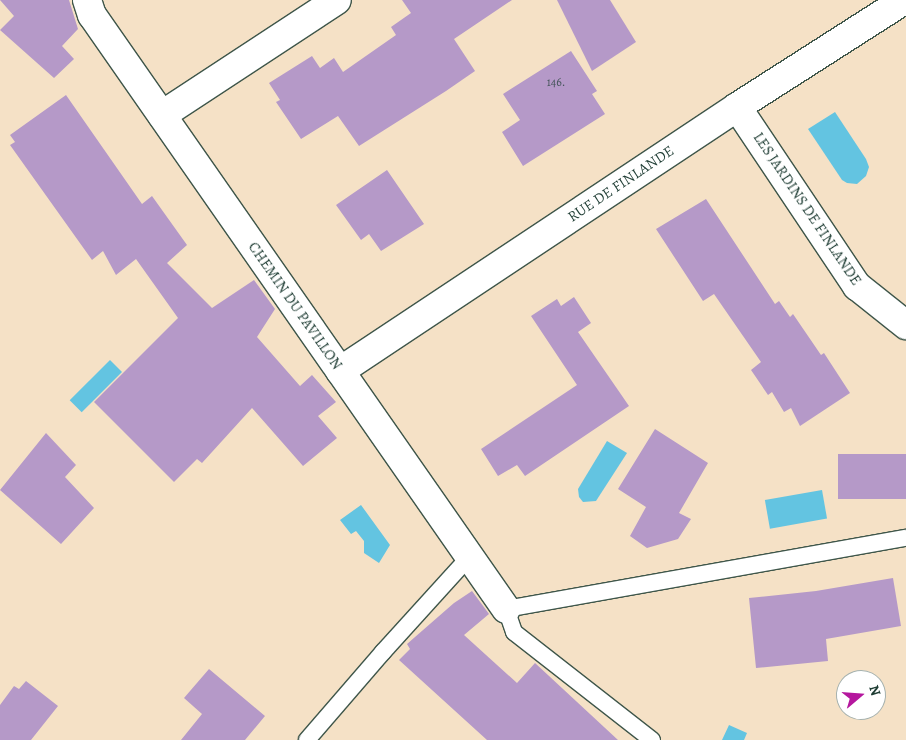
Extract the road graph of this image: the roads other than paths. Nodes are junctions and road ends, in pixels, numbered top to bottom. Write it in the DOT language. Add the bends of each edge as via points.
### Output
graph roads {
  1 [pos="87,0"];
  2 [pos="337,0"];
  3 [pos="904,0"];
  4 [pos="737,107"];
  5 [pos="162,115"];
  6 [pos="906,325"];
  7 [pos="340,371"];
  8 [pos="906,538"];
  9 [pos="469,557"];
  10 [pos="506,610"];
  11 [pos="307,740"];
  12 [pos="652,740"];
  1 -- 5 [label="street, CHEMIN DU PAVILLON" via="92,15"];
  2 -- 5 [label="street"];
  3 -- 4 [label="street, RUE DE FINLANDE"];
  4 -- 6 [label="street, LES JARDINS DE FINLANDE" via="857,286"];
  4 -- 7 [label="street, RUE DE FINLANDE"];
  5 -- 7 [label="street, CHEMIN DU PAVILLON"];
  7 -- 9 [label="street, CHEMIN DU PAVILLON"];
  8 -- 10 [label="lane"];
  9 -- 10 [label="street, CHEMIN DU PAVILLON"];
  9 -- 11 [label="lane"];
  10 -- 12 [label="lane" via="514,632"];
}
